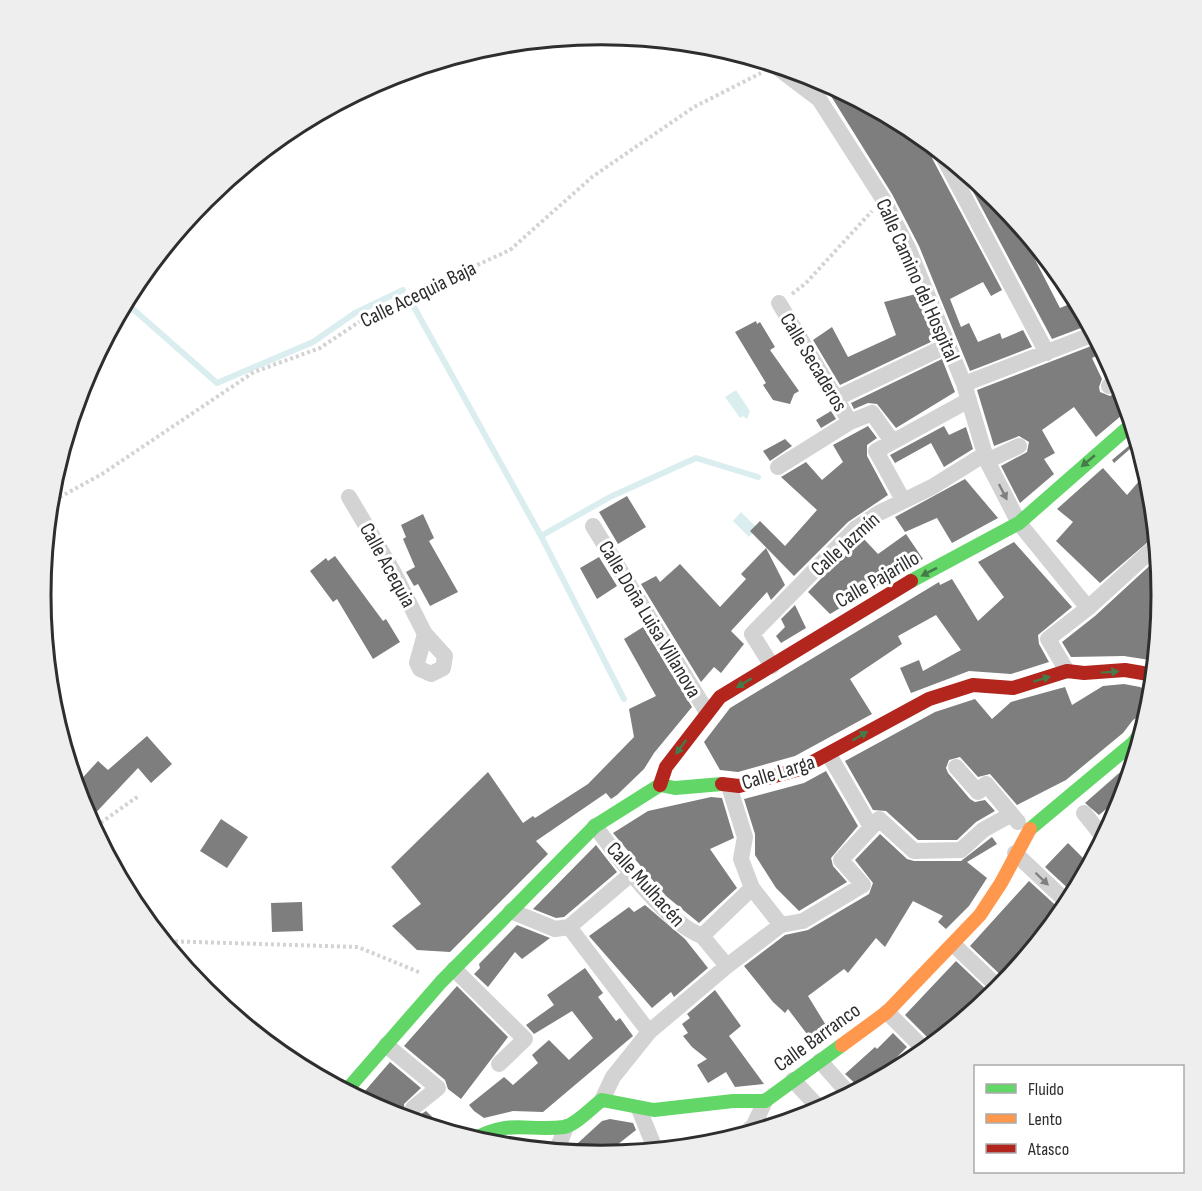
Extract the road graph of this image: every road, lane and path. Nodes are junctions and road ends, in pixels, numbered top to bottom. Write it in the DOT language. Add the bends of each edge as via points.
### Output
graph roads {
  1 [pos="766,70"];
  2 [pos="785,77"];
  3 [pos="950,171"];
  4 [pos="883,199"];
  5 [pos="779,303"];
  6 [pos="1087,337"];
  7 [pos="948,345"];
  8 [pos="1047,353"];
  9 [pos="967,392"];
  10 [pos="835,399"];
  11 [pos="850,422"];
  12 [pos="1125,430"];
  13 [pos="892,441"];
  14 [pos="1019,446"];
  15 [pos="986,457"];
  16 [pos="778,467"];
  17 [pos="59,497"];
  18 [pos="349,497"];
  19 [pos="903,500"];
  20 [pos="1018,523"];
  21 [pos="593,526"];
  22 [pos="1149,552"];
  23 [pos="1088,608"];
  24 [pos="426,634"];
  25 [pos="772,666"];
  26 [pos="1067,671"];
  27 [pos="1146,674"];
  28 [pos="706,712"];
  29 [pos="1130,746"];
  30 [pos="829,755"];
  31 [pos="956,767"];
  32 [pos="660,785"];
  33 [pos="729,786"];
  34 [pos="140,795"];
  35 [pos="1075,807"];
  36 [pos="1010,816"];
  37 [pos="100,823"];
  38 [pos="595,826"];
  39 [pos="871,827"];
  40 [pos="1028,830"];
  41 [pos="1098,832"];
  42 [pos="1015,854"];
  43 [pos="631,874"];
  44 [pos="752,888"];
  45 [pos="1061,897"];
  46 [pos="511,911"];
  47 [pos="781,925"];
  48 [pos="569,927"];
  49 [pos="702,936"];
  50 [pos="173,941"];
  51 [pos="954,945"];
  52 [pos="727,966"];
  53 [pos="454,969"];
  54 [pos="441,981"];
  55 [pos="993,982"];
  56 [pos="887,1012"];
  57 [pos="649,1032"];
  58 [pos="919,1044"];
  59 [pos="386,1045"];
  60 [pos="820,1061"];
  61 [pos="499,1064"];
  62 [pos="793,1080"];
  63 [pos="351,1085"];
  64 [pos="844,1089"];
  65 [pos="602,1100"];
  66 [pos="765,1101"];
  67 [pos="814,1103"];
  68 [pos="413,1108"];
  69 [pos="639,1109"];
  70 [pos="755,1124"];
  71 [pos="566,1127"];
  72 [pos="485,1133"];
  73 [pos="653,1143"];
  74 [pos="559,1144"];
  1 -- 17 [label="path, Calle Acequia Baja" via="694,107 600,171 510,250 372,314 320,348 254,372 102,474"];
  2 -- 4 [label="street, Calle Camino del Hospital" via="819,99"];
  3 -- 8 [label="street"];
  4 -- 5 [label="path" via="806,283"];
  4 -- 7 [label="street, Calle Camino del Hospital" via="909,250"];
  5 -- 10 [label="street, Calle Secaderos"];
  6 -- 8 [label="street"];
  7 -- 9 [label="street, Calle Camino del Hospital"];
  7 -- 10 [label="street"];
  8 -- 9 [label="street"];
  9 -- 13 [label="street"];
  9 -- 15 [label="street, Calle Camino del Hospital"];
  10 -- 11 [label="street, Calle Secaderos"];
  11 -- 13 [label="street, Calle Secaderos" via="872,413"];
  11 -- 16 [label="street, Calle Secaderos"];
  12 -- 20 [label="street, Calle Pajarillo, one-way"];
  13 -- 19 [label="street" via="876,451"];
  14 -- 15 [label="street, Calle Jazmín"];
  15 -- 19 [label="street, Calle Jazmín"];
  15 -- 20 [label="street, Calle Camino del Hospital, one-way"];
  18 -- 24 [label="street, Calle Acequia"];
  19 -- 25 [label="street, Calle Jazmín" via="855,529 752,634"];
  20 -- 23 [label="street, Calle Camino del Hospital"];
  20 -- 25 [label="street, Calle Pajarillo, one-way" via="915,579"];
  21 -- 28 [label="street, Calle Doña Luisa Villanova"];
  22 -- 23 [label="street"];
  23 -- 26 [label="street" via="1048,639"];
  25 -- 28 [label="street, Calle Pajarillo, one-way" via="720,697"];
  26 -- 27 [label="street, Calle Larga, one-way"];
  30 -- 26 [label="street, Calle Larga, one-way" via="929,699 974,685 1013,688"];
  28 -- 32 [label="street, Calle Pajarillo, one-way" via="666,767"];
  29 -- 35 [label="street"];
  30 -- 33 [label="street, Calle Larga" via="800,769"];
  30 -- 39 [label="street"];
  31 -- 36 [label="street" via="978,792 986,784"];
  32 -- 33 [label="street, Calle Larga"];
  32 -- 38 [label="street"];
  33 -- 44 [label="street" via="746,837 741,859"];
  34 -- 37 [label="path"];
  35 -- 40 [label="street"];
  35 -- 41 [label="street"];
  36 -- 39 [label="street" via="983,830 961,850 914,851 879,819"];
  36 -- 40 [label="street"];
  38 -- 43 [label="street, Calle Mulhacén"];
  38 -- 46 [label="street"];
  39 -- 47 [label="street" via="841,860 863,885 803,921"];
  40 -- 42 [label="street, Calle Barranco"];
  42 -- 45 [label="street, one-way"];
  42 -- 51 [label="street, Calle Barranco" via="981,915"];
  43 -- 48 [label="street"];
  43 -- 49 [label="street, Calle Mulhacén" via="688,931"];
  44 -- 47 [label="street"];
  44 -- 49 [label="street"];
  46 -- 48 [label="street" via="555,929"];
  46 -- 53 [label="street"];
  47 -- 52 [label="street"];
  48 -- 57 [label="street"];
  49 -- 52 [label="street, Calle Mulhacén"];
  50 -- 54 [label="path" via="358,947"];
  51 -- 55 [label="street"];
  51 -- 56 [label="street, Calle Barranco"];
  52 -- 57 [label="street"];
  53 -- 54 [label="street"];
  53 -- 61 [label="street" via="525,1040"];
  54 -- 59 [label="street"];
  56 -- 58 [label="street"];
  56 -- 60 [label="street, Calle Barranco"];
  57 -- 65 [label="street" via="613,1077"];
  59 -- 63 [label="street"];
  59 -- 68 [label="street" via="438,1088"];
  60 -- 62 [label="street, Calle Barranco"];
  60 -- 64 [label="street"];
  62 -- 66 [label="street, Calle Barranco"];
  62 -- 67 [label="street"];
  65 -- 69 [label="street, Calle Barranco"];
  65 -- 71 [label="street"];
  66 -- 69 [label="street, Calle Barranco" via="740,1099"];
  66 -- 70 [label="street"];
  69 -- 73 [label="street"];
  71 -- 72 [label="street" via="516,1125"];
  71 -- 74 [label="street"];
}
